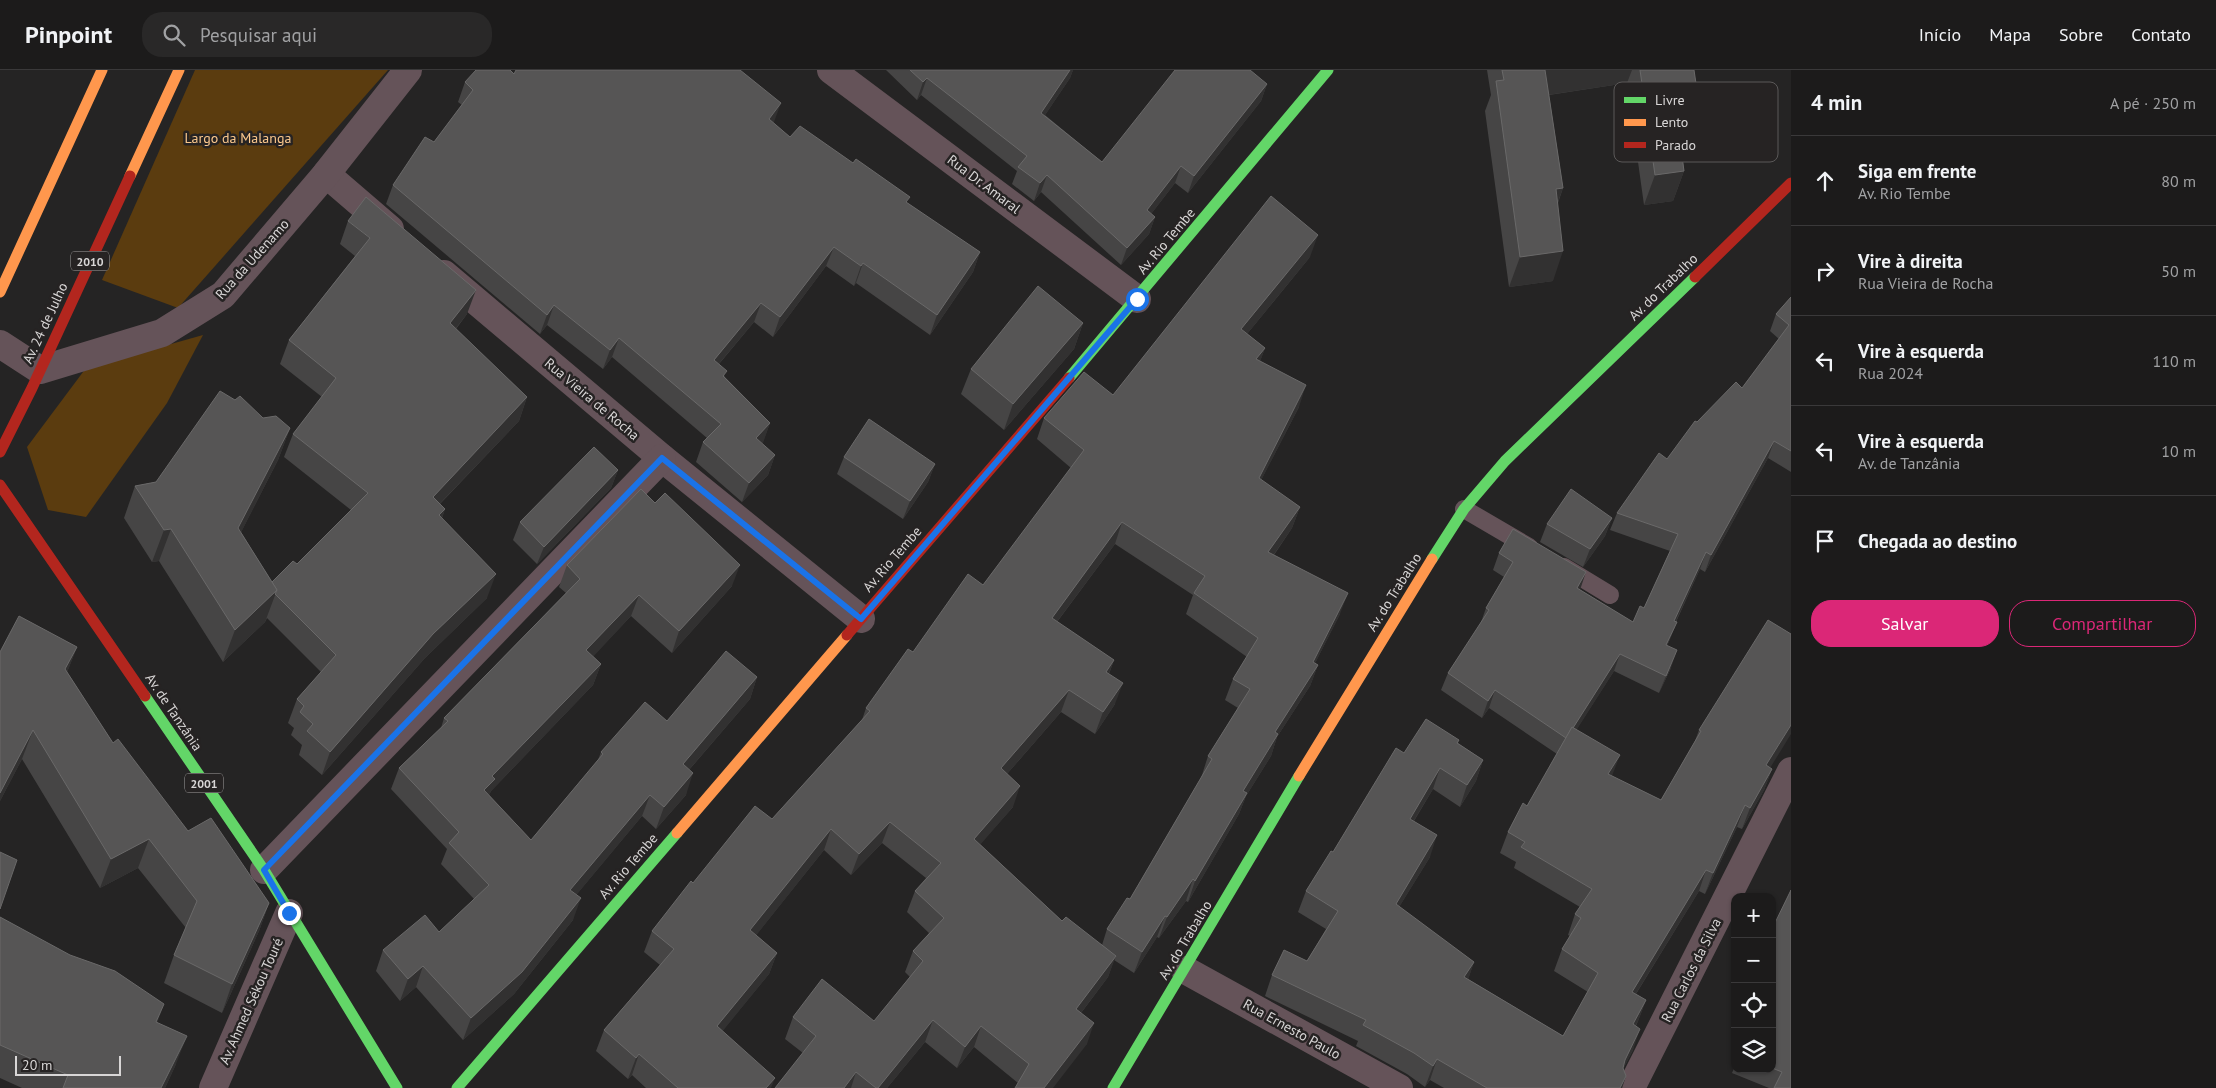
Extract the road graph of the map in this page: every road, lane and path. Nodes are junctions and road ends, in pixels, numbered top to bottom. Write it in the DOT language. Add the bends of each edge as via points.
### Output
graph roads {
  1 [pos="102,70"];
  2 [pos="179,70"];
  3 [pos="408,70"];
  4 [pos="831,70"];
  5 [pos="1328,70"];
  6 [pos="326,174"];
  7 [pos="1791,183"];
  8 [pos="0,292"];
  9 [pos="1137,299"];
  10 [pos="0,344"];
  11 [pos="40,370"];
  12 [pos="0,452"];
  13 [pos="662,458"];
  14 [pos="0,485"];
  15 [pos="1464,509"];
  16 [pos="1610,595"];
  17 [pos="861,619"];
  18 [pos="1791,771"];
  19 [pos="264,870"];
  20 [pos="289,913"];
  21 [pos="1185,970"];
  22 [pos="213,1088"];
  23 [pos="396,1088"];
  24 [pos="456,1088"];
  25 [pos="1113,1088"];
  26 [pos="1400,1088"];
  27 [pos="1631,1088"];
  1 -- 8 [label="main road"];
  2 -- 11 [label="main road, Av. 24 de Julho / 2010"];
  3 -- 6 [label="street, Rua da Udenamo"];
  4 -- 9 [label="street, Rua Dr. Amaral"];
  5 -- 9 [label="main road, Av. Rio Tembe"];
  6 -- 11 [label="street, Rua da Udenamo" via="223,295 162,333"];
  6 -- 13 [label="street, Rua Vieira de Rocha"];
  7 -- 15 [label="main road, Av. do Trabalho" via="1505,461"];
  9 -- 17 [label="main road, Av. Rio Tembe"];
  10 -- 11 [label="street"];
  11 -- 12 [label="main road, Av. 24 de Julho / 2010"];
  13 -- 17 [label="street, Rua Vieira de Rocha"];
  13 -- 19 [label="street"];
  14 -- 19 [label="main road, Av. de Tanzânia / 2001"];
  15 -- 16 [label="lane"];
  15 -- 21 [label="main road, Av. do Trabalho" via="1350,690"];
  17 -- 24 [label="main road, Av. Rio Tembe"];
  18 -- 27 [label="street, Rua Carlos da Silva"];
  19 -- 20 [label="main road, Av. de Tanzânia / 2001"];
  20 -- 22 [label="street, Av. Ahmed Sékou Touré"];
  20 -- 23 [label="main road, Av. de Tanzânia / 2001"];
  21 -- 25 [label="main road, Av. do Trabalho"];
  21 -- 26 [label="street, Rua Ernesto Paulo"];
}
